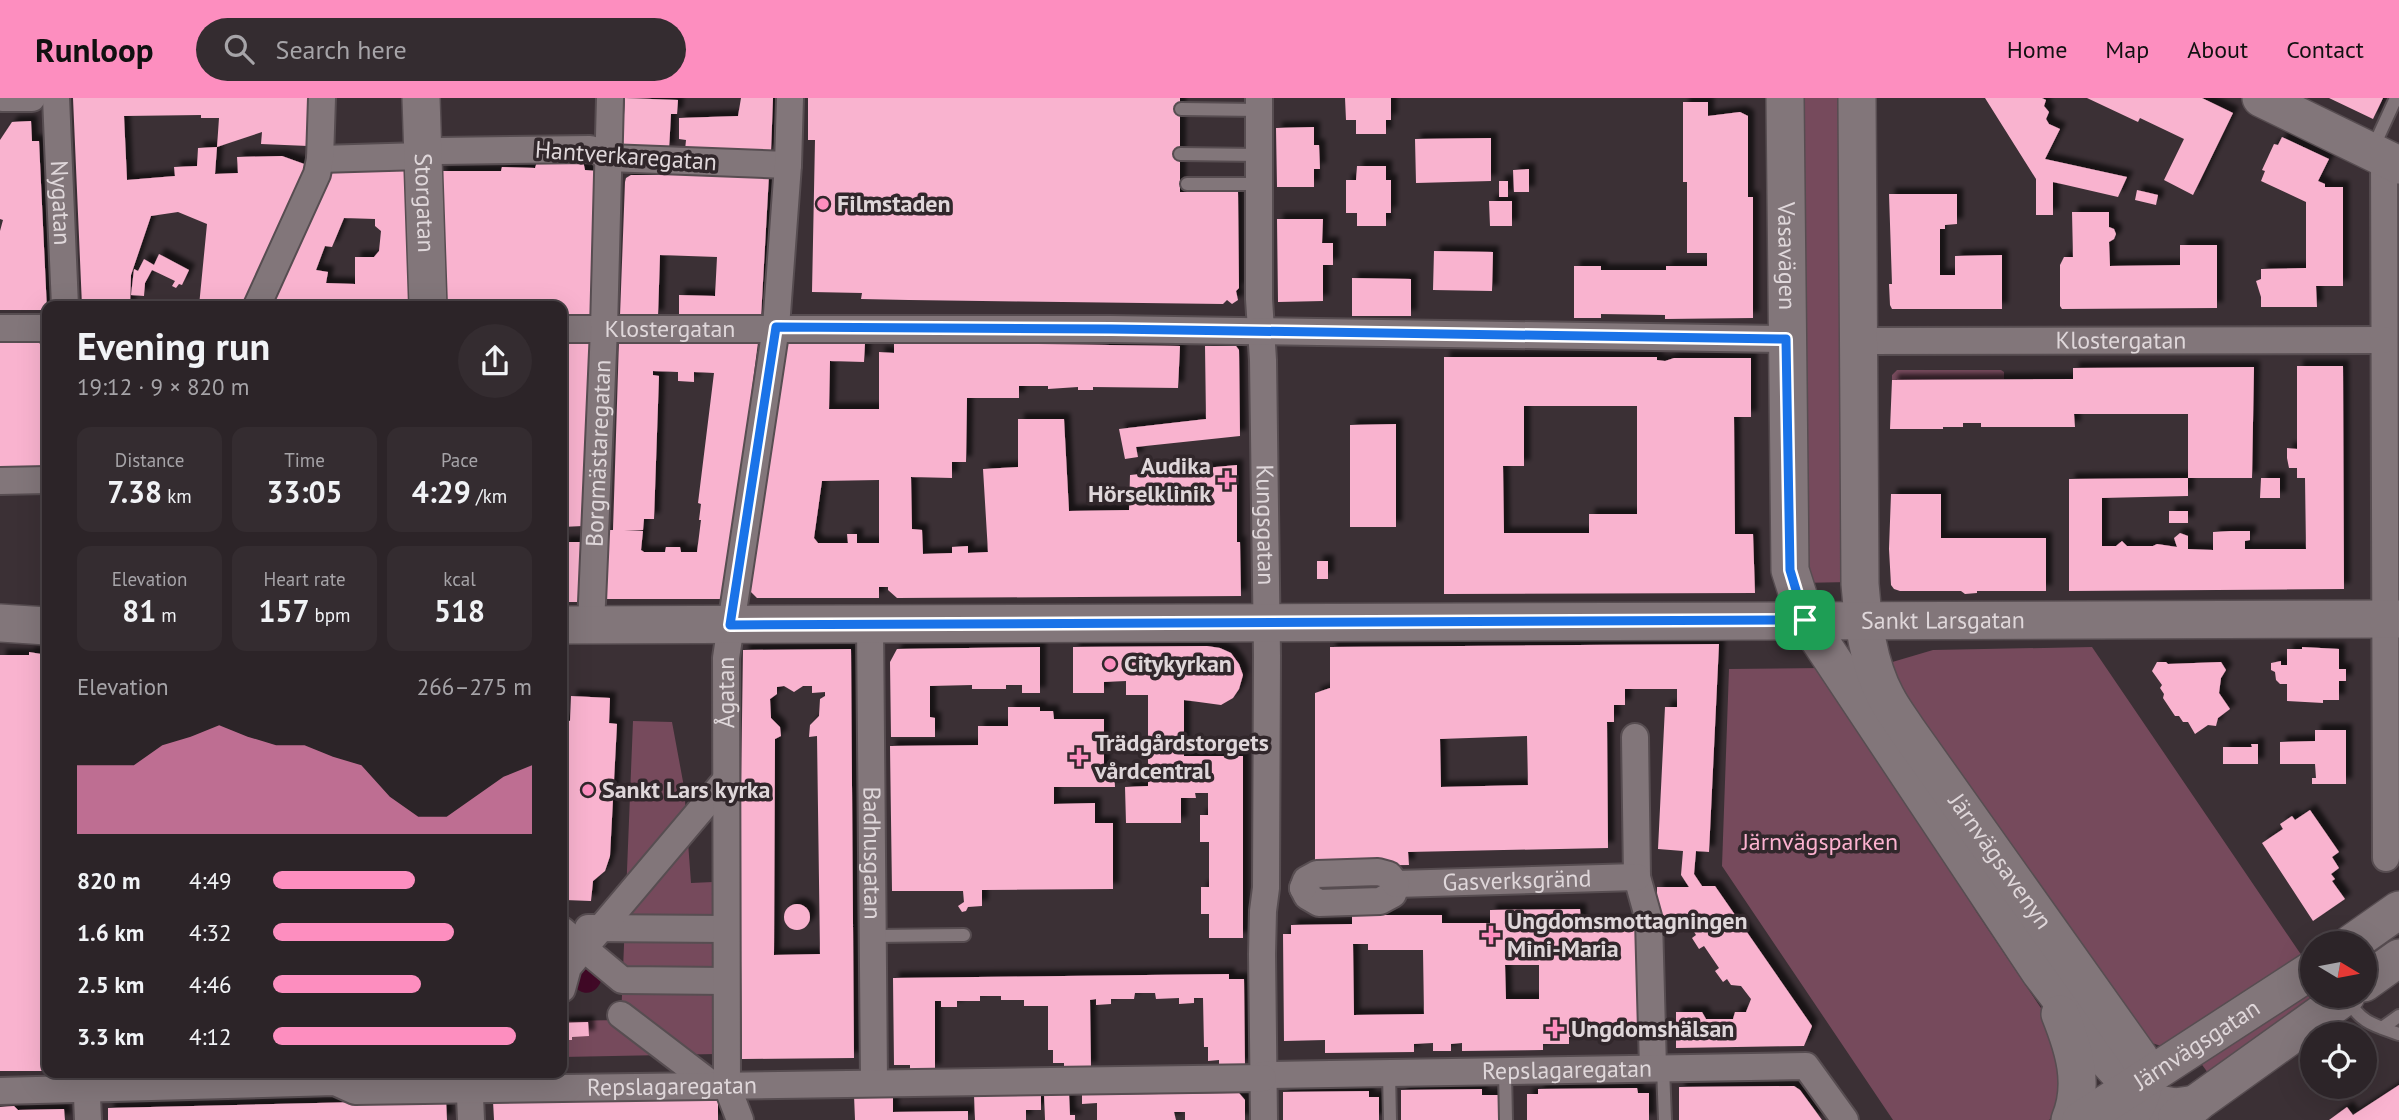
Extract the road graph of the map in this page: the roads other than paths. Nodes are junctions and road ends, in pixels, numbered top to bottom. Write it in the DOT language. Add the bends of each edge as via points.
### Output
graph roads {
  1 [pos="2,98"];
  2 [pos="10,98"];
  3 [pos="32,98"];
  4 [pos="56,98"];
  5 [pos="322,98"];
  6 [pos="421,98"];
  7 [pos="610,98"];
  8 [pos="790,98"];
  9 [pos="1785,98"];
  10 [pos="1857,98"];
  11 [pos="2261,98"];
  12 [pos="2396,98"];
  13 [pos="1259,104"];
  14 [pos="1181,109"];
  15 [pos="0,116"];
  16 [pos="1180,154"];
  17 [pos="1259,155"];
  18 [pos="422,156"];
  19 [pos="608,158"];
  20 [pos="2385,158"];
  21 [pos="320,159"];
  22 [pos="788,165"];
  23 [pos="1187,184"];
  24 [pos="1259,184"];
  25 [pos="65,301"];
  26 [pos="259,301"];
  27 [pos="428,301"];
  28 [pos="776,327"];
  29 [pos="0,328"];
  30 [pos="41,328"];
  31 [pos="567,329"];
  32 [pos="604,329"];
  33 [pos="1261,331"];
  34 [pos="1786,339"];
  35 [pos="2384,340"];
  36 [pos="1859,341"];
  37 [pos="42,480"];
  38 [pos="0,481"];
  39 [pos="2392,619"];
  40 [pos="1805,620"];
  41 [pos="1863,620"];
  42 [pos="1266,622"];
  43 [pos="0,623"];
  44 [pos="870,624"];
  45 [pos="576,625"];
  46 [pos="42,626"];
  47 [pos="722,647"];
  48 [pos="1635,737"];
  49 [pos="726,780"];
  50 [pos="2386,858"];
  51 [pos="1636,877"];
  52 [pos="1266,888"];
  53 [pos="2399,910"];
  54 [pos="567,929"];
  55 [pos="600,929"];
  56 [pos="726,929"];
  57 [pos="2369,931"];
  58 [pos="567,934"];
  59 [pos="964,935"];
  60 [pos="874,936"];
  61 [pos="583,949"];
  62 [pos="2399,958"];
  63 [pos="567,971"];
  64 [pos="2040,972"];
  65 [pos="2377,974"];
  66 [pos="2300,979"];
  67 [pos="726,981"];
  68 [pos="2328,1008"];
  69 [pos="2352,1008"];
  70 [pos="621,1016"];
  71 [pos="2399,1016"];
  72 [pos="2382,1028"];
  73 [pos="2399,1034"];
  74 [pos="1658,1068"];
  75 [pos="1505,1071"];
  76 [pos="1389,1073"];
  77 [pos="1263,1077"];
  78 [pos="86,1080"];
  79 [pos="481,1081"];
  80 [pos="874,1083"];
  81 [pos="721,1086"];
  82 [pos="0,1091"];
  83 [pos="2135,1096"];
  84 [pos="2185,1112"];
  85 [pos="88,1120"];
  86 [pos="471,1120"];
  87 [pos="740,1120"];
  88 [pos="1264,1120"];
  89 [pos="1390,1120"];
  90 [pos="1506,1120"];
  91 [pos="1665,1120"];
  92 [pos="1845,1120"];
  93 [pos="2070,1120"];
  94 [pos="2081,1120"];
  1 -- 2 [label="street"];
  2 -- 3 [label="street"];
  2 -- 15 [label="street"];
  4 -- 25 [label="street, Nygatan"];
  5 -- 21 [label="street"];
  6 -- 18 [label="main road, Storgatan"];
  7 -- 19 [label="street, Borgmästaregatan"];
  8 -- 22 [label="street, Ågatan"];
  9 -- 34 [label="main road, Vasavägen"];
  10 -- 36 [label="main road"];
  11 -- 20 [label="main road"];
  12 -- 20 [label="lane"];
  13 -- 14 [label="lane"];
  13 -- 17 [label="street, Kungsgatan"];
  16 -- 17 [label="lane"];
  17 -- 24 [label="street, Kungsgatan"];
  18 -- 19 [label="street, Hantverkaregatan" via="439,151 590,149"];
  18 -- 21 [label="street, Hantverkaregatan"];
  18 -- 27 [label="main road, Storgatan"];
  19 -- 22 [label="street, Hantverkaregatan"];
  19 -- 32 [label="street, Borgmästaregatan"];
  20 -- 35 [label="street"];
  21 -- 26 [label="street"];
  22 -- 28 [label="street, Ågatan"];
  23 -- 24 [label="lane"];
  24 -- 33 [label="street, Kungsgatan"];
  28 -- 32 [label="street, Klostergatan"];
  28 -- 33 [label="street, Klostergatan"];
  28 -- 47 [label="street, Ågatan"];
  29 -- 30 [label="street"];
  31 -- 32 [label="street, Klostergatan"];
  32 -- 45 [label="street, Borgmästaregatan"];
  33 -- 34 [label="street, Klostergatan"];
  33 -- 42 [label="street, Kungsgatan"];
  34 -- 40 [label="main road, Vasavägen" via="1790,570"];
  35 -- 36 [label="street, Klostergatan"];
  35 -- 39 [label="street"];
  36 -- 41 [label="main road"];
  37 -- 38 [label="street"];
  39 -- 41 [label="main road, Sankt Larsgatan"];
  39 -- 50 [label="street"];
  40 -- 41 [label="main road, Sankt Larsgatan"];
  40 -- 42 [label="main road, Sankt Larsgatan"];
  40 -- 64 [label="main road, Järnvägsavenyn"];
  41 -- 83 [label="main road, Järnvägsavenyn" via="1885,695 1914,741 2139,1057"];
  42 -- 44 [label="main road, Sankt Larsgatan"];
  42 -- 52 [label="street, Kungsgatan"];
  43 -- 46 [label="main road"];
  44 -- 47 [label="main road, Sankt Larsgatan"];
  44 -- 60 [label="street, Badhusgatan"];
  45 -- 47 [label="main road, Sankt Larsgatan"];
  47 -- 49 [label="street, Ågatan"];
  48 -- 51 [label="street"];
  49 -- 55 [label="street"];
  49 -- 56 [label="street, Ågatan"];
  51 -- 52 [label="street, Gasverksgränd" via="1396,884 1389,875 1378,872 1317,874 1306,880 1303,888"];
  51 -- 74 [label="street" via="1649,920"];
  52 -- 77 [label="street, Kungsgatan"];
  53 -- 57 [label="main road"];
  54 -- 55 [label="street"];
  55 -- 56 [label="street"];
  55 -- 61 [label="street"];
  56 -- 67 [label="street, Ågatan"];
  58 -- 61 [label="street"];
  59 -- 60 [label="lane"];
  60 -- 80 [label="street, Badhusgatan"];
  61 -- 63 [label="street"];
  61 -- 67 [label="street" via="622,980"];
  62 -- 65 [label="main road"];
  64 -- 83 [label="main road, Järnvägsavenyn"];
  64 -- 93 [label="main road, Järnvägsavenyn" via="2075,1058 2077,1096"];
  66 -- 83 [label="main road, Järnvägsgatan"];
  67 -- 81 [label="street, Ågatan"];
  68 -- 84 [label="main road, Järnvägsgatan"];
  69 -- 72 [label="lane" via="2369,1024"];
  70 -- 81 [label="street"];
  71 -- 72 [label="lane"];
  72 -- 73 [label="lane"];
  74 -- 75 [label="street, Repslagaregatan"];
  74 -- 91 [label="lane"];
  74 -- 92 [label="street, Repslagaregatan" via="1805,1066"];
  75 -- 76 [label="street, Repslagaregatan"];
  75 -- 90 [label="lane"];
  76 -- 77 [label="street, Repslagaregatan"];
  76 -- 89 [label="lane"];
  77 -- 80 [label="street, Repslagaregatan"];
  77 -- 88 [label="street, Kungsgatan"];
  78 -- 79 [label="street, Repslagaregatan" via="335,1082 355,1091"];
  78 -- 82 [label="street, Repslagaregatan"];
  78 -- 85 [label="street"];
  79 -- 81 [label="street, Repslagaregatan"];
  79 -- 86 [label="street"];
  80 -- 81 [label="street, Repslagaregatan"];
  81 -- 87 [label="street, Ågatan"];
  83 -- 84 [label="main road"];
  83 -- 94 [label="main road, Järnvägsgatan"];
}
